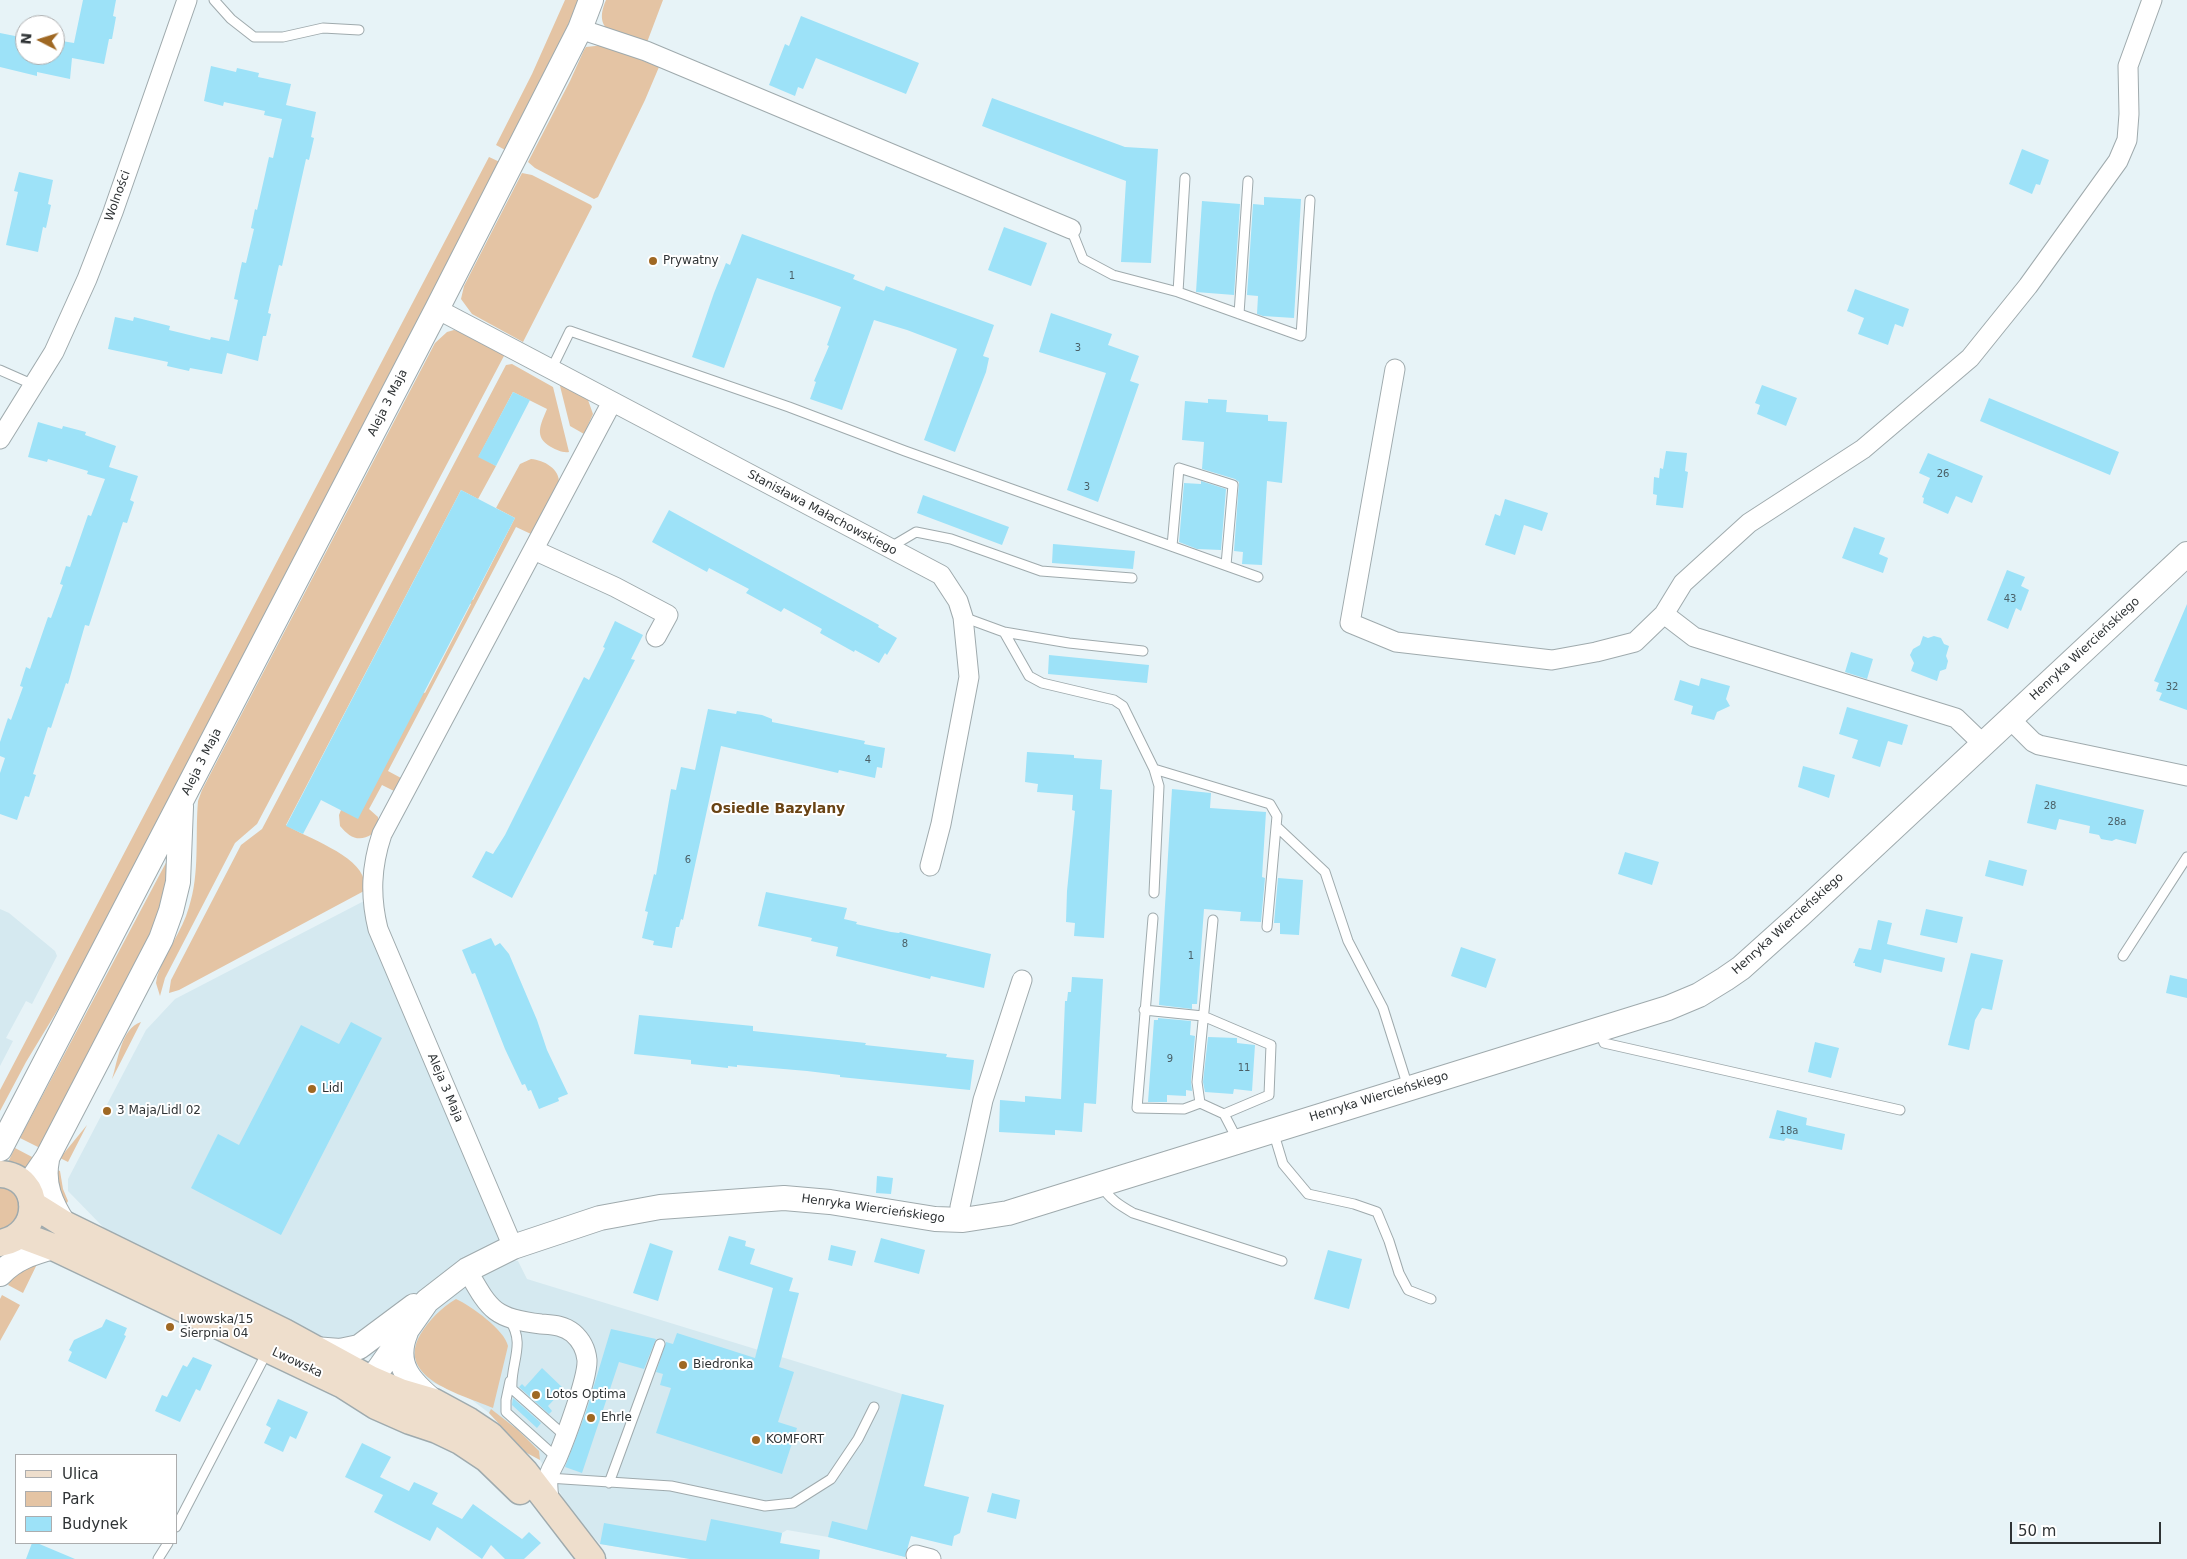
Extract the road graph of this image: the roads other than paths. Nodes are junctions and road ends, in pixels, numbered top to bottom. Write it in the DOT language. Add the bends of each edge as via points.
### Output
graph roads {
  1 [pos="187,0"];
  2 [pos="214,0"];
  3 [pos="591,0"];
  4 [pos="2152,0"];
  5 [pos="580,29"];
  6 [pos="359,30"];
  7 [pos="1185,178"];
  8 [pos="1248,181"];
  9 [pos="1310,200"];
  10 [pos="1071,228"];
  11 [pos="1178,292"];
  12 [pos="437,309"];
  13 [pos="1239,314"];
  14 [pos="1395,369"];
  15 [pos="0,370"];
  16 [pos="551,370"];
  17 [pos="34,385"];
  18 [pos="612,402"];
  19 [pos="0,439"];
  20 [pos="1172,546"];
  21 [pos="889,548"];
  22 [pos="534,550"];
  23 [pos="2187,554"];
  24 [pos="1226,565"];
  25 [pos="1258,577"];
  26 [pos="1132,578"];
  27 [pos="1664,614"];
  28 [pos="963,617"];
  29 [pos="1004,632"];
  30 [pos="656,637"];
  31 [pos="1143,651"];
  32 [pos="2010,719"];
  33 [pos="1983,744"];
  34 [pos="1154,768"];
  35 [pos="2187,776"];
  36 [pos="181,803"];
  37 [pos="1276,826"];
  38 [pos="2187,857"];
  39 [pos="930,866"];
  40 [pos="1154,893"];
  41 [pos="1153,918"];
  42 [pos="1213,920"];
  43 [pos="1267,927"];
  44 [pos="2123,956"];
  45 [pos="1022,980"];
  46 [pos="1144,1010"];
  47 [pos="1203,1016"];
  48 [pos="1600,1030"];
  49 [pos="1408,1088"];
  50 [pos="1200,1103"];
  51 [pos="1900,1110"];
  52 [pos="1224,1114"];
  53 [pos="1273,1130"];
  54 [pos="1238,1141"];
  55 [pos="2,1142"];
  56 [pos="47,1158"];
  57 [pos="0,1174"];
  58 [pos="1101,1184"];
  59 [pos="31,1200"];
  60 [pos="962,1220"];
  61 [pos="64,1224"];
  62 [pos="8,1245"];
  63 [pos="53,1247"];
  64 [pos="513,1247"];
  65 [pos="1282,1261"];
  66 [pos="467,1270"];
  67 [pos="0,1274"];
  68 [pos="1431,1299"];
  69 [pos="427,1301"];
  70 [pos="509,1318"];
  71 [pos="410,1325"];
  72 [pos="377,1335"];
  73 [pos="272,1339"];
  74 [pos="660,1344"];
  75 [pos="313,1349"];
  76 [pos="511,1379"];
  77 [pos="356,1382"];
  78 [pos="434,1402"];
  79 [pos="874,1407"];
  80 [pos="565,1436"];
  81 [pos="557,1458"];
  82 [pos="487,1459"];
  83 [pos="539,1477"];
  84 [pos="609,1483"];
  85 [pos="178,1523"];
  86 [pos="167,1544"];
  87 [pos="158,1559"];
  88 [pos="591,1559"];
  1 -- 17 [label="street, Wolności" via="87,279 54,352"];
  2 -- 6 [label="lane" via="254,37 283,36 323,28"];
  3 -- 5 [label="street, Aleja 3 Maja"];
  4 -- 27 [label="street" via="2128,66 2129,114 2126,140 2118,161 2028,286 1970,358 1862,450 1749,523 1683,584"];
  5 -- 10 [label="street" via="646,51"];
  5 -- 12 [label="street, Aleja 3 Maja"];
  7 -- 11 [label="lane"];
  8 -- 13 [label="lane"];
  9 -- 13 [label="lane" via="1301,336"];
  10 -- 11 [label="lane" via="1083,260 1112,274"];
  11 -- 13 [label="lane"];
  12 -- 16 [label="street, Stanisława Małachowskiego"];
  12 -- 36 [label="street, Aleja 3 Maja"];
  14 -- 27 [label="street" via="1350,623 1396,642 1552,660 1635,642"];
  15 -- 17 [label="lane"];
  16 -- 18 [label="street, Stanisława Małachowskiego"];
  16 -- 20 [label="lane" via="570,331"];
  17 -- 19 [label="street, Wolności"];
  18 -- 21 [label="street, Stanisława Małachowskiego"];
  18 -- 22 [label="street, Aleja 3 Maja"];
  20 -- 24 [label="lane"];
  20 -- 24 [label="lane" via="1180,468 1233,485"];
  21 -- 26 [label="lane" via="916,532 951,539 1041,571"];
  21 -- 28 [label="street, Stanisława Małachowskiego" via="941,575 958,601"];
  22 -- 30 [label="street" via="668,615"];
  22 -- 64 [label="street, Aleja 3 Maja" via="382,834 372,879 374,912 384,946"];
  23 -- 32 [label="street, Henryka Wiercieńskiego"];
  24 -- 25 [label="lane"];
  27 -- 33 [label="street" via="1694,637 1956,718"];
  28 -- 29 [label="lane"];
  28 -- 39 [label="street, Stanisława Małachowskiego" via="969,677"];
  29 -- 31 [label="lane"];
  29 -- 34 [label="lane" via="1029,676 1042,683 1114,700 1123,706"];
  32 -- 33 [label="street, Henryka Wiercieńskiego"];
  32 -- 35 [label="street" via="2039,745"];
  33 -- 48 [label="street, Henryka Wiercieńskiego" via="1741,968 1699,995"];
  34 -- 37 [label="lane" via="1270,804 1276,816"];
  34 -- 40 [label="lane" via="1159,786"];
  36 -- 55 [label="street, Aleja 3 Maja"];
  36 -- 56 [label="street, Aleja 3 Maja" via="178,882 161,938"];
  37 -- 43 [label="lane"];
  37 -- 49 [label="lane" via="1325,872 1348,941 1383,1008"];
  38 -- 44 [label="lane"];
  41 -- 46 [label="lane"];
  42 -- 47 [label="lane"];
  45 -- 60 [label="street" via="984,1100 960,1207"];
  46 -- 47 [label="lane"];
  46 -- 50 [label="lane" via="1137,1108 1184,1109"];
  47 -- 50 [label="lane" via="1197,1082"];
  47 -- 52 [label="lane" via="1271,1045 1269,1095"];
  48 -- 49 [label="street, Henryka Wiercieńskiego"];
  48 -- 51 [label="lane" via="1604,1043"];
  49 -- 53 [label="street, Henryka Wiercieńskiego"];
  50 -- 52 [label="lane"];
  52 -- 54 [label="lane"];
  53 -- 54 [label="street, Henryka Wiercieńskiego"];
  53 -- 68 [label="lane" via="1283,1164 1308,1194 1377,1212 1408,1290"];
  54 -- 58 [label="street, Henryka Wiercieńskiego"];
  56 -- 59 [label="street, Aleja 3 Maja" via="36,1174"];
  56 -- 61 [label="street" via="44,1173 50,1200"];
  57 -- 59 [label="main road, Lwowska" via="19,1181"];
  58 -- 60 [label="street, Henryka Wiercieńskiego" via="1008,1213"];
  58 -- 65 [label="lane" via="1106,1193 1133,1213"];
  59 -- 61 [label="main road, Lwowska"];
  59 -- 62 [label="main road" via="32,1218"];
  60 -- 64 [label="street, Henryka Wiercieńskiego" via="935,1219 824,1201 757,1199 630,1211 581,1223"];
  61 -- 73 [label="main road, Lwowska"];
  62 -- 63 [label="main road, Lwowska"];
  63 -- 67 [label="street" via="23,1256"];
  63 -- 73 [label="main road, Lwowska"];
  64 -- 66 [label="street, Henryka Wiercieńskiego"];
  66 -- 69 [label="street, Henryka Wiercieńskiego"];
  66 -- 70 [label="street" via="486,1302 495,1312"];
  69 -- 71 [label="street, Henryka Wiercieńskiego"];
  69 -- 72 [label="street, Henryka Wiercieńskiego" via="410,1308"];
  70 -- 76 [label="lane" via="518,1332"];
  70 -- 80 [label="street" via="562,1326 583,1345 587,1360 584,1378"];
  71 -- 77 [label="street, Henryka Wiercieńskiego"];
  71 -- 78 [label="street, Lwowska" via="402,1350 407,1376"];
  72 -- 75 [label="street, Henryka Wiercieńskiego" via="348,1350"];
  72 -- 77 [label="street, Henryka Wiercieńskiego"];
  73 -- 75 [label="main road, Lwowska"];
  73 -- 77 [label="main road, Lwowska"];
  73 -- 85 [label="lane"];
  74 -- 84 [label="lane"];
  75 -- 77 [label="main road, Lwowska"];
  76 -- 80 [label="lane" via="512,1389"];
  76 -- 81 [label="lane" via="506,1412"];
  77 -- 78 [label="main road, Lwowska"];
  77 -- 82 [label="main road, Lwowska" via="376,1406 444,1433"];
  78 -- 83 [label="main road, Lwowska" via="490,1435"];
  79 -- 84 [label="lane" via="858,1440 830,1479 793,1503 765,1506 671,1486"];
  80 -- 81 [label="street"];
  81 -- 83 [label="street"];
  82 -- 83 [label="street, Lwowska" via="505,1468"];
  82 -- 88 [label="main road, Lwowska"];
  83 -- 84 [label="lane"];
  83 -- 88 [label="main road, Lwowska" via="550,1506"];
  86 -- 87 [label="lane"];
}
